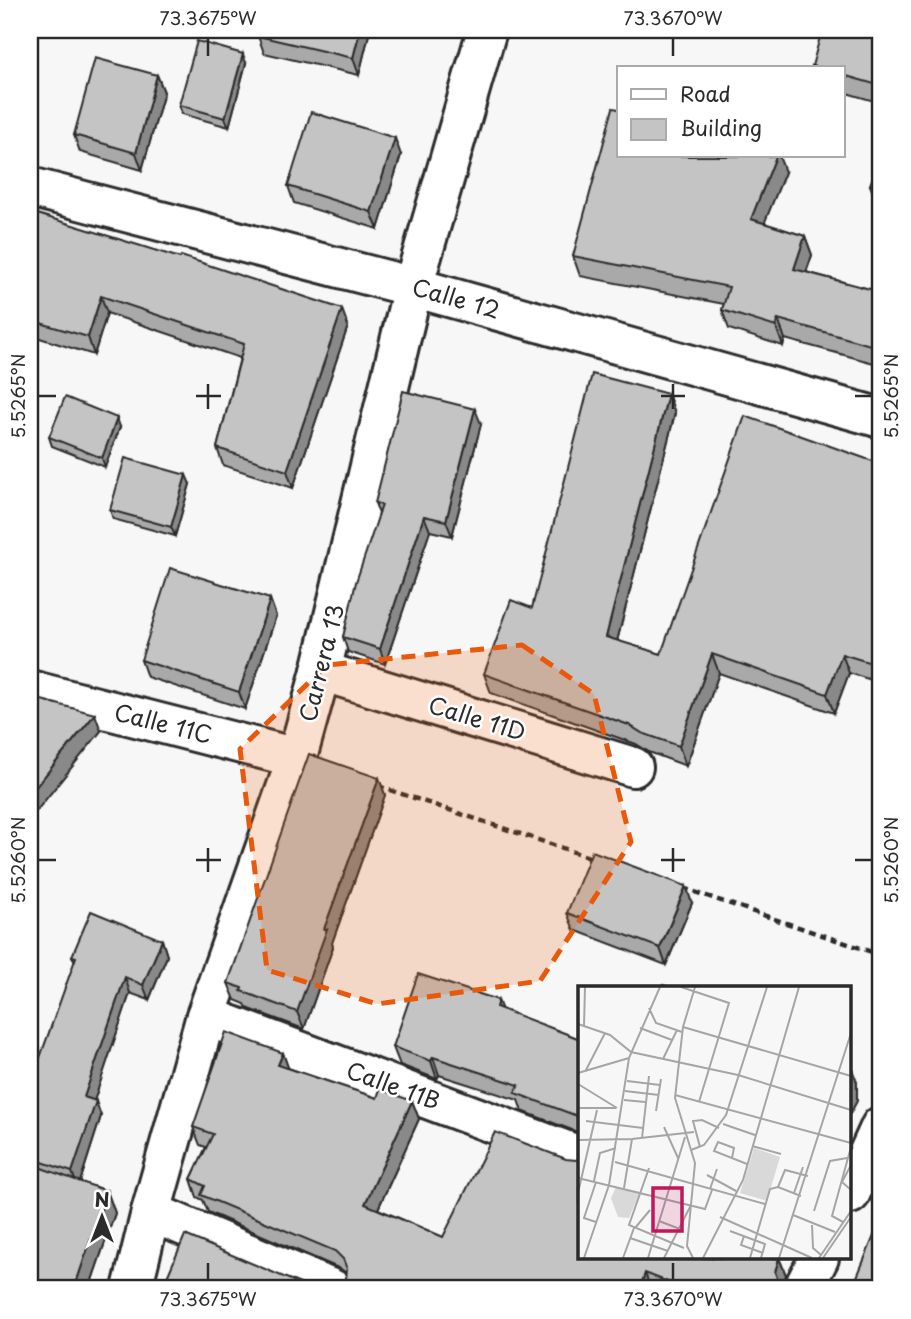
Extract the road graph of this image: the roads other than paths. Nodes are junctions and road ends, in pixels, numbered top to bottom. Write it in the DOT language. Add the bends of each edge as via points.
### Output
graph roads {
  1 [pos="487,30"];
  2 [pos="30,187"];
  3 [pos="413,287"];
  4 [pos="881,418"];
  5 [pos="321,671"];
  6 [pos="30,690"];
  7 [pos="297,758"];
  8 [pos="633,767"];
  9 [pos="206,1016"];
  10 [pos="881,1126"];
  11 [pos="578,1155"];
  12 [pos="852,1190"];
  13 [pos="151,1212"];
  14 [pos="818,1260"];
  15 [pos="132,1289"];
  16 [pos="332,1289"];
  17 [pos="803,1289"];
  1 -- 3 [label="street, Carrera 13"];
  2 -- 3 [label="street, Calle 12"];
  3 -- 4 [label="street, Calle 12"];
  3 -- 5 [label="street, Carrera 13"];
  5 -- 7 [label="street, Carrera 13"];
  5 -- 8 [label="street, Calle 11D"];
  6 -- 7 [label="street, Calle 11C"];
  7 -- 9 [label="street, Carrera 13"];
  9 -- 11 [label="street, Calle 11B"];
  9 -- 13 [label="street, Carrera 13"];
  10 -- 12 [label="street"];
  13 -- 15 [label="street, Carrera 13"];
  13 -- 16 [label="street"];
  14 -- 17 [label="street"];
}
